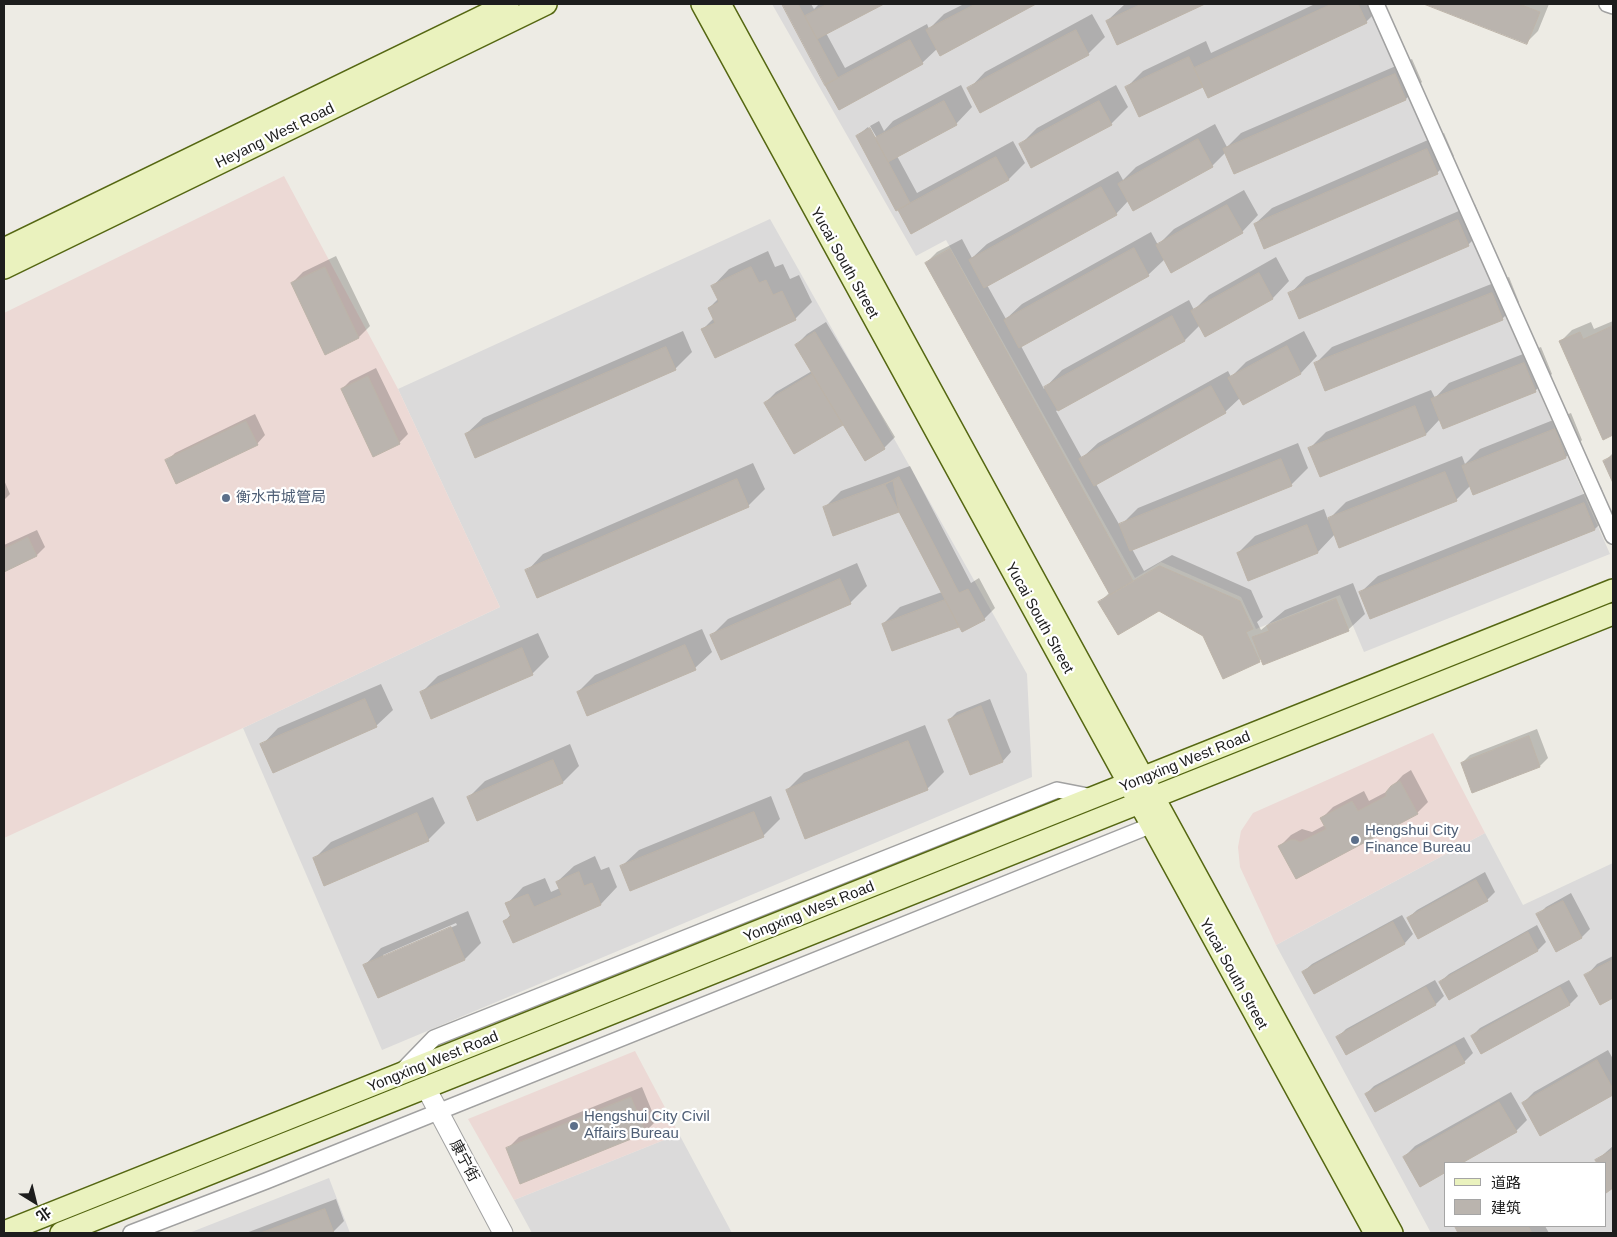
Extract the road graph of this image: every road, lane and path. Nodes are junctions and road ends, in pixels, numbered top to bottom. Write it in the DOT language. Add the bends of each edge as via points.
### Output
graph roads {
  1 [pos="508,4"];
  2 [pos="546,4"];
  3 [pos="702,4"];
  4 [pos="720,4"];
  5 [pos="1376,4"];
  6 [pos="1607,4"];
  7 [pos="1613,6"];
  8 [pos="4,249"];
  9 [pos="4,268"];
  10 [pos="1613,536"];
  11 [pos="1613,590"];
  12 [pos="1613,614"];
  13 [pos="1136,781"];
  14 [pos="1147,801"];
  15 [pos="1152,825"];
  16 [pos="426,1088"];
  17 [pos="438,1112"];
  18 [pos="4,1232"];
  19 [pos="61,1233"];
  20 [pos="131,1233"];
  21 [pos="503,1233"];
  22 [pos="1375,1233"];
  23 [pos="1392,1233"];
  1 -- 8 [label="main road, Heyang West Road"];
  2 -- 9 [label="main road, Heyang West Road"];
  3 -- 13 [label="main road, Yucai South Street"];
  4 -- 13 [label="main road, Yucai South Street"];
  5 -- 10 [label="street"];
  6 -- 7 [label="street"];
  11 -- 13 [label="main road, Yongxing West Road"];
  12 -- 14 [label="main road, Yongxing West Road"];
  13 -- 14 [label="main road, Yucai South Street"];
  13 -- 18 [label="main road, Yongxing West Road"];
  14 -- 15 [label="main road, Yucai South Street"];
  14 -- 16 [label="main road, Yongxing West Road"];
  14 -- 23 [label="main road, Yucai South Street"];
  15 -- 17 [label="street"];
  15 -- 22 [label="main road, Yucai South Street"];
  16 -- 17 [label="street, 康宁街"];
  16 -- 19 [label="main road, Yongxing West Road"];
  17 -- 20 [label="street"];
  17 -- 21 [label="street, 康宁街"];
}
